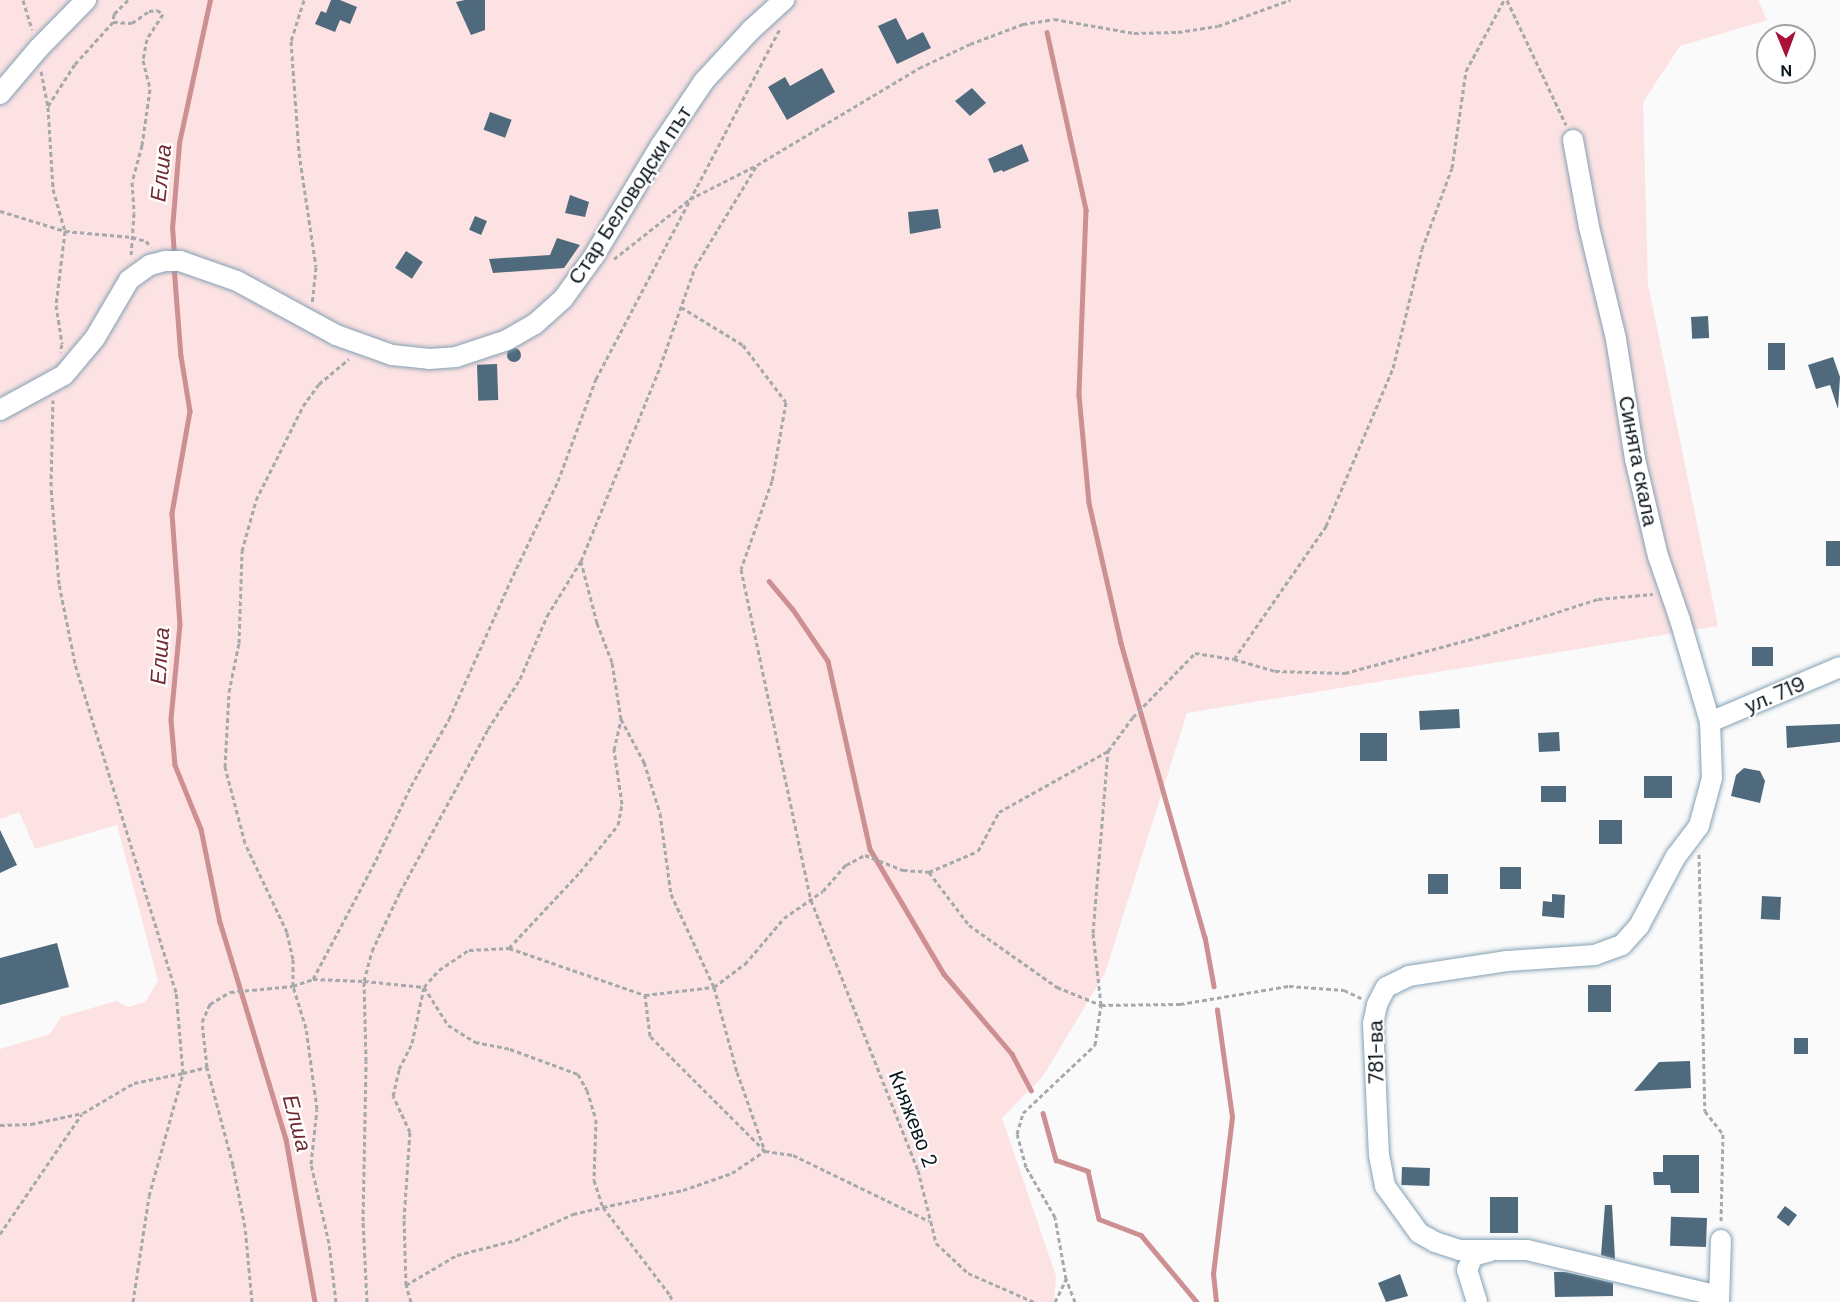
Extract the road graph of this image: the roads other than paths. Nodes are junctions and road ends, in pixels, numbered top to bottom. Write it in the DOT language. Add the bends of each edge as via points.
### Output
graph roads {
  1 [pos="86,0"];
  2 [pos="784,0"];
  3 [pos="0,94"];
  4 [pos="1573,140"];
  5 [pos="0,410"];
  6 [pos="1840,667"];
  7 [pos="1710,722"];
  8 [pos="1712,778"];
  9 [pos="1721,1240"];
  10 [pos="1496,1249"];
  11 [pos="1719,1299"];
  12 [pos="1477,1302"];
  1 -- 3 [label="street"];
  2 -- 5 [label="street, Стар Беловодски път" via="704,81 594,256 563,298 535,324 507,340 456,357 392,355 310,321 237,281 172,261 150,265 129,280 80,359 54,382"];
  4 -- 7 [label="street, Синята скала" via="1588,227 1616,339 1635,459 1658,556"];
  6 -- 7 [label="street, ул. 719"];
  7 -- 8 [label="street, Синята скала"];
  8 -- 10 [label="street, 781-ва" via="1699,826 1676,856 1639,926 1622,945 1595,955 1507,961 1409,976 1386,987 1377,1005 1373,1024 1379,1155 1385,1186 1419,1233 1459,1250"];
  9 -- 11 [label="street"];
  10 -- 11 [label="street, 781-ва" via="1527,1250"];
  10 -- 12 [label="street" via="1473,1256 1467,1270"];
}
